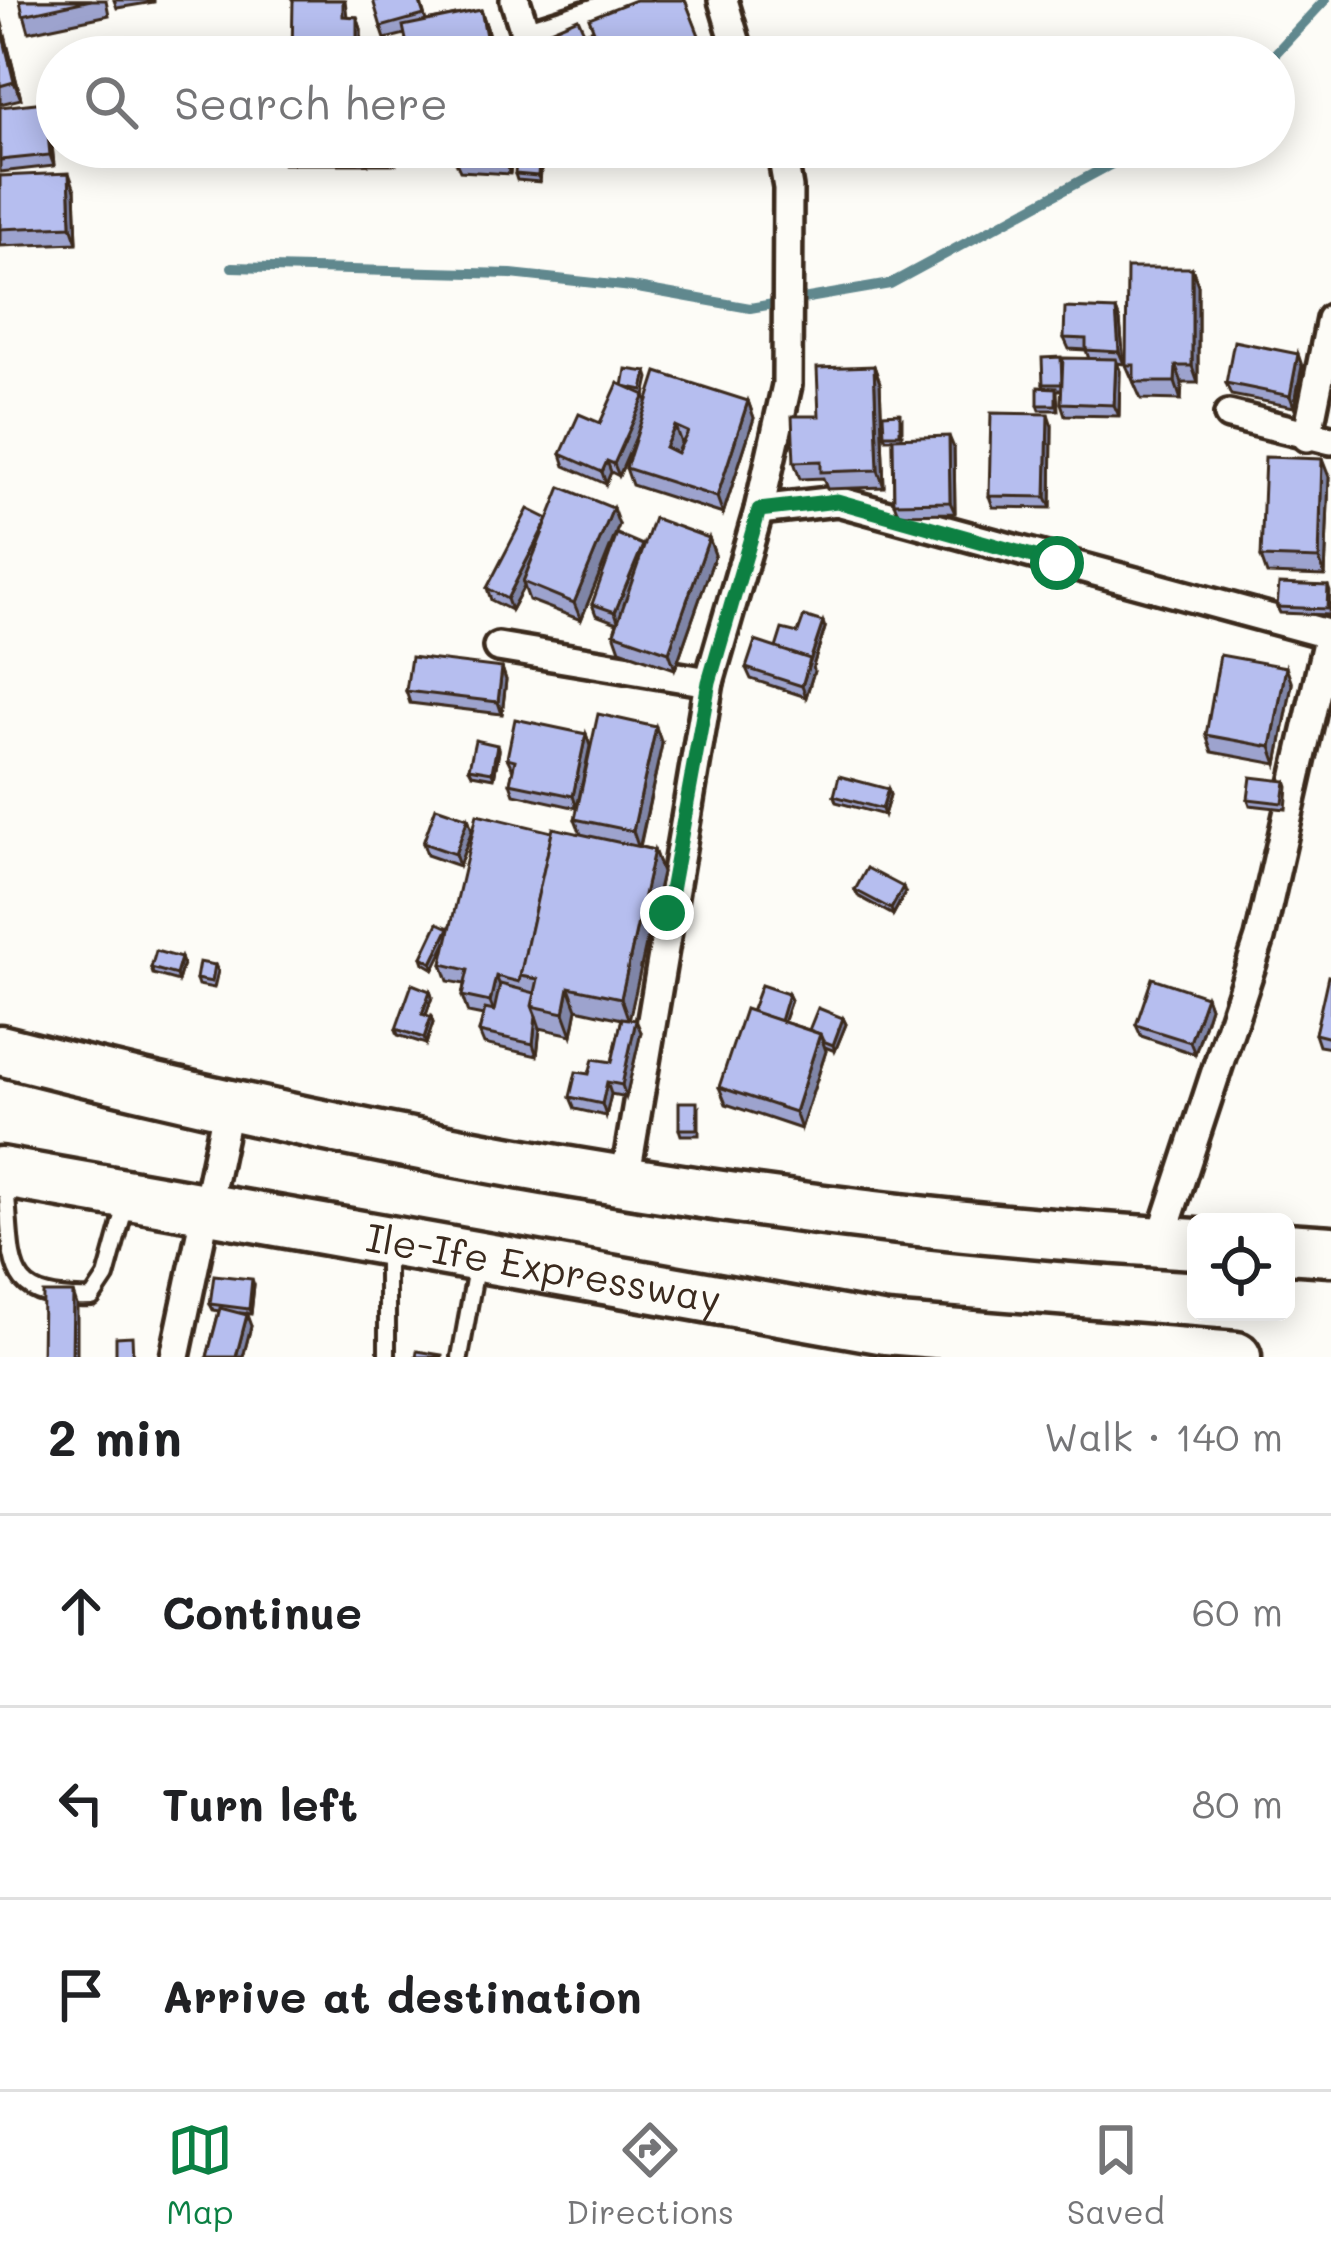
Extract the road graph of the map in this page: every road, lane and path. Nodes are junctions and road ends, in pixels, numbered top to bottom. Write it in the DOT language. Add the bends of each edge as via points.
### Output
graph roads {
  1 [pos="514,0"];
  2 [pos="636,0"];
  3 [pos="723,0"];
  4 [pos="734,36"];
  5 [pos="785,168"];
  6 [pos="1331,319"];
  7 [pos="1229,416"];
  8 [pos="1319,439"];
  9 [pos="759,510"];
  10 [pos="1330,635"];
  11 [pos="498,647"];
  12 [pos="709,682"];
  13 [pos="0,1050"];
  14 [pos="228,1106"];
  15 [pos="3,1173"];
  16 [pos="625,1180"];
  17 [pos="129,1197"];
  18 [pos="202,1211"];
  19 [pos="386,1242"];
  20 [pos="1178,1243"];
  21 [pos="1295,1249"];
  22 [pos="1331,1251"];
  23 [pos="478,1259"];
  24 [pos="885,1343"];
  25 [pos="175,1357"];
  26 [pos="387,1357"];
  27 [pos="460,1357"];
  28 [pos="1236,1357"];
  1 -- 2 [label="street" via="526,35"];
  3 -- 4 [label="street"];
  5 -- 9 [label="street" via="787,386"];
  6 -- 8 [label="street"];
  7 -- 8 [label="street"];
  9 -- 10 [label="street" via="837,501"];
  9 -- 12 [label="street"];
  10 -- 20 [label="street"];
  11 -- 12 [label="street"];
  12 -- 16 [label="street"];
  13 -- 14 [label="highway"];
  14 -- 16 [label="highway"];
  14 -- 18 [label="street"];
  15 -- 17 [label="highway, Ile-Ife Expressway"];
  15 -- 17 [label="lane" via="16,1276 30,1294 54,1299 92,1298"];
  16 -- 20 [label="highway" via="969,1227"];
  17 -- 18 [label="highway, Ile-Ife Expressway"];
  18 -- 19 [label="highway, Ile-Ife Expressway"];
  18 -- 25 [label="street"];
  19 -- 23 [label="highway, Ile-Ife Expressway"];
  19 -- 26 [label="lane"];
  21 -- 22 [label="highway"];
  23 -- 24 [label="highway, Ile-Ife Expressway"];
  23 -- 27 [label="lane"];
  24 -- 28 [label="highway, Ile-Ife Expressway"];
}
